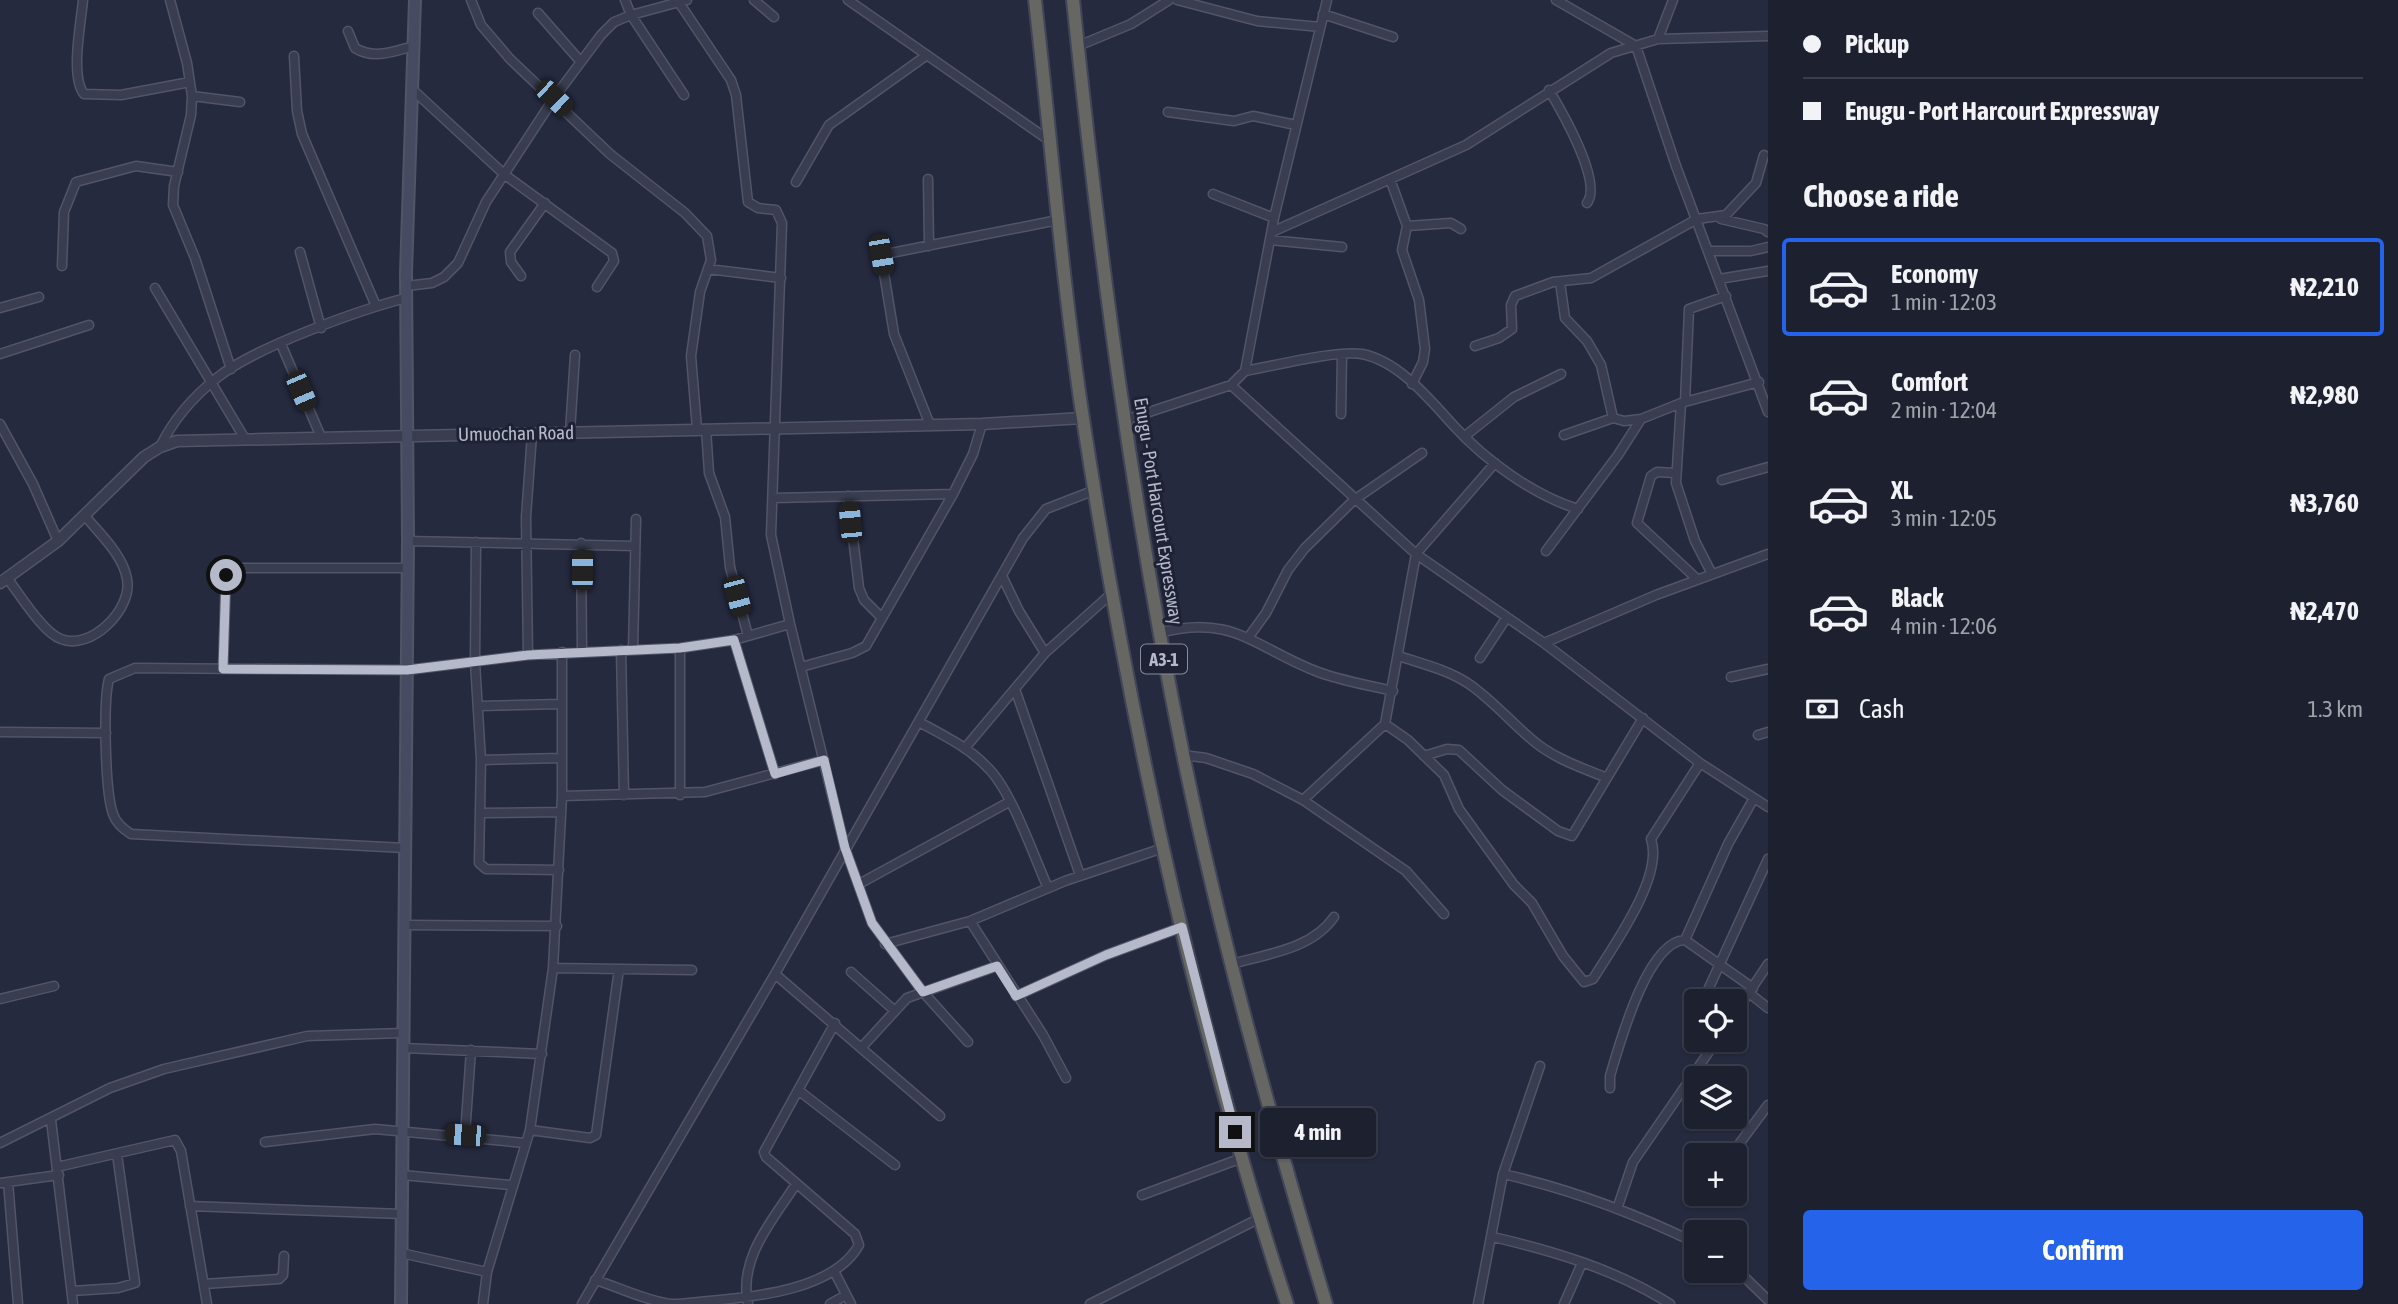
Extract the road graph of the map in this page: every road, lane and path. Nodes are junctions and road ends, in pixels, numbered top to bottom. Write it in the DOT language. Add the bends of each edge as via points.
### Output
graph roads {
  1 [pos="83,0"];
  2 [pos="170,0"];
  3 [pos="415,0"];
  4 [pos="471,0"];
  5 [pos="625,0"];
  6 [pos="754,0"];
  7 [pos="848,0"];
  8 [pos="1035,0"];
  9 [pos="1073,0"];
  10 [pos="1169,0"];
  11 [pos="1177,0"];
  12 [pos="1327,0"];
  13 [pos="1557,0"];
  14 [pos="1673,0"];
  15 [pos="683,2"];
  16 [pos="538,13"];
  17 [pos="1323,14"];
  18 [pos="631,15"];
  19 [pos="774,18"];
  20 [pos="1320,27"];
  21 [pos="348,31"];
  22 [pos="1767,34"];
  23 [pos="1393,37"];
  24 [pos="1658,39"];
  25 [pos="414,46"];
  26 [pos="1078,46"];
  27 [pos="1636,46"];
  28 [pos="927,55"];
  29 [pos="294,56"];
  30 [pos="581,62"];
  31 [pos="190,82"];
  32 [pos="413,90"];
  33 [pos="1549,90"];
  34 [pos="684,95"];
  35 [pos="192,96"];
  36 [pos="554,98"];
  37 [pos="240,102"];
  38 [pos="1168,112"];
  39 [pos="1296,125"];
  40 [pos="1050,141"];
  41 [pos="1764,155"];
  42 [pos="178,172"];
  43 [pos="505,175"];
  44 [pos="928,179"];
  45 [pos="1390,179"];
  46 [pos="796,182"];
  47 [pos="1213,194"];
  48 [pos="545,203"];
  49 [pos="1587,203"];
  50 [pos="1714,217"];
  51 [pos="1274,218"];
  52 [pos="1697,219"];
  53 [pos="1058,220"];
  54 [pos="1407,226"];
  55 [pos="1461,229"];
  56 [pos="1768,232"];
  57 [pos="1271,236"];
  58 [pos="929,246"];
  59 [pos="1342,247"];
  60 [pos="1768,247"];
  61 [pos="1709,251"];
  62 [pos="300,252"];
  63 [pos="62,266"];
  64 [pos="708,270"];
  65 [pos="1768,271"];
  66 [pos="521,276"];
  67 [pos="781,278"];
  68 [pos="1719,279"];
  69 [pos="1560,282"];
  70 [pos="406,286"];
  71 [pos="597,287"];
  72 [pos="155,288"];
  73 [pos="1726,296"];
  74 [pos="39,297"];
  75 [pos="406,298"];
  76 [pos="376,306"];
  77 [pos="0,308"];
  78 [pos="89,325"];
  79 [pos="321,328"];
  80 [pos="281,344"];
  81 [pos="1475,346"];
  82 [pos="0,354"];
  83 [pos="575,355"];
  84 [pos="1342,355"];
  85 [pos="231,369"];
  86 [pos="1245,371"];
  87 [pos="1561,374"];
  88 [pos="1759,382"];
  89 [pos="212,383"];
  90 [pos="1412,384"];
  91 [pos="1231,385"];
  92 [pos="1767,401"];
  93 [pos="1683,402"];
  94 [pos="1768,412"];
  95 [pos="1341,414"];
  96 [pos="1083,418"];
  97 [pos="1613,418"];
  98 [pos="1125,419"];
  99 [pos="1641,419"];
  100 [pos="1624,421"];
  101 [pos="0,424"];
  102 [pos="982,424"];
  103 [pos="930,425"];
  104 [pos="777,428"];
  105 [pos="702,429"];
  106 [pos="570,432"];
  107 [pos="532,434"];
  108 [pos="408,435"];
  109 [pos="1564,435"];
  110 [pos="1631,435"];
  111 [pos="1465,436"];
  112 [pos="321,437"];
  113 [pos="245,439"];
  114 [pos="160,447"];
  115 [pos="1422,453"];
  116 [pos="1494,463"];
  117 [pos="1768,467"];
  118 [pos="1675,473"];
  119 [pos="1722,480"];
  120 [pos="1095,490"];
  121 [pos="953,494"];
  122 [pos="848,496"];
  123 [pos="773,498"];
  124 [pos="1354,500"];
  125 [pos="1578,509"];
  126 [pos="85,516"];
  127 [pos="636,519"];
  128 [pos="58,541"];
  129 [pos="408,541"];
  130 [pos="476,542"];
  131 [pos="526,542"];
  132 [pos="581,543"];
  133 [pos="635,546"];
  134 [pos="1546,551"];
  135 [pos="1416,554"];
  136 [pos="1768,554"];
  137 [pos="408,568"];
  138 [pos="1713,574"];
  139 [pos="1002,576"];
  140 [pos="1697,579"];
  141 [pos="4,581"];
  142 [pos="1112,593"];
  143 [pos="1507,617"];
  144 [pos="882,618"];
  145 [pos="790,624"];
  146 [pos="1159,633"];
  147 [pos="748,636"];
  148 [pos="1248,638"];
  149 [pos="734,640"];
  150 [pos="1544,643"];
  151 [pos="680,648"];
  152 [pos="621,650"];
  153 [pos="633,650"];
  154 [pos="582,651"];
  155 [pos="562,653"];
  156 [pos="1045,653"];
  157 [pos="528,655"];
  158 [pos="1399,656"];
  159 [pos="1480,657"];
  160 [pos="475,662"];
  161 [pos="801,667"];
  162 [pos="223,669"];
  163 [pos="1768,669"];
  164 [pos="407,670"];
  165 [pos="1731,677"];
  166 [pos="1015,690"];
  167 [pos="1393,691"];
  168 [pos="562,704"];
  169 [pos="480,706"];
  170 [pos="1643,718"];
  171 [pos="919,722"];
  172 [pos="1385,724"];
  173 [pos="0,732"];
  174 [pos="1768,732"];
  175 [pos="106,733"];
  176 [pos="1758,735"];
  177 [pos="965,748"];
  178 [pos="1183,755"];
  179 [pos="1424,756"];
  180 [pos="561,758"];
  181 [pos="481,760"];
  182 [pos="824,760"];
  183 [pos="1700,763"];
  184 [pos="775,774"];
  185 [pos="1607,778"];
  186 [pos="624,795"];
  187 [pos="680,795"];
  188 [pos="562,796"];
  189 [pos="1754,798"];
  190 [pos="1303,800"];
  191 [pos="1009,802"];
  192 [pos="1768,807"];
  193 [pos="561,812"];
  194 [pos="480,813"];
  195 [pos="405,848"];
  196 [pos="845,848"];
  197 [pos="1163,848"];
  198 [pos="1768,859"];
  199 [pos="559,870"];
  200 [pos="1080,875"];
  201 [pos="859,884"];
  202 [pos="1048,888"];
  203 [pos="1444,914"];
  204 [pos="1334,917"];
  205 [pos="970,921"];
  206 [pos="404,925"];
  207 [pos="557,926"];
  208 [pos="1182,927"];
  209 [pos="1685,940"];
  210 [pos="885,944"];
  211 [pos="1232,964"];
  212 [pos="1768,964"];
  213 [pos="997,966"];
  214 [pos="553,968"];
  215 [pos="1720,968"];
  216 [pos="619,969"];
  217 [pos="692,970"];
  218 [pos="851,972"];
  219 [pos="775,974"];
  220 [pos="54,986"];
  221 [pos="1709,989"];
  222 [pos="1751,991"];
  223 [pos="923,992"];
  224 [pos="1016,996"];
  225 [pos="1747,997"];
  226 [pos="0,999"];
  227 [pos="1768,1008"];
  228 [pos="895,1011"];
  229 [pos="835,1023"];
  230 [pos="403,1033"];
  231 [pos="968,1041"];
  232 [pos="862,1047"];
  233 [pos="403,1048"];
  234 [pos="471,1051"];
  235 [pos="1709,1052"];
  236 [pos="542,1054"];
  237 [pos="1540,1066"];
  238 [pos="1066,1078"];
  239 [pos="1611,1088"];
  240 [pos="797,1090"];
  241 [pos="1768,1105"];
  242 [pos="940,1116"];
  243 [pos="51,1120"];
  244 [pos="530,1130"];
  245 [pos="402,1131"];
  246 [pos="465,1135"];
  247 [pos="265,1142"];
  248 [pos="0,1143"];
  249 [pos="525,1143"];
  250 [pos="1740,1143"];
  251 [pos="117,1154"];
  252 [pos="1242,1158"];
  253 [pos="895,1165"];
  254 [pos="58,1171"];
  255 [pos="1503,1174"];
  256 [pos="402,1175"];
  257 [pos="4,1182"];
  258 [pos="796,1184"];
  259 [pos="511,1185"];
  260 [pos="1142,1195"];
  261 [pos="190,1206"];
  262 [pos="1617,1209"];
  263 [pos="402,1214"];
  264 [pos="1260,1218"];
  265 [pos="1493,1237"];
  266 [pos="1684,1238"];
  267 [pos="401,1253"];
  268 [pos="284,1256"];
  269 [pos="1582,1263"];
  270 [pos="834,1271"];
  271 [pos="487,1272"];
  272 [pos="595,1280"];
  273 [pos="1747,1280"];
  274 [pos="204,1284"];
  275 [pos="72,1291"];
  276 [pos="846,1295"];
  277 [pos="1768,1300"];
  278 [pos="729,1301"];
  279 [pos="747,1301"];
  280 [pos="1104,1301"];
  281 [pos="18,1304"];
  282 [pos="73,1304"];
  283 [pos="207,1304"];
  284 [pos="401,1304"];
  285 [pos="483,1304"];
  286 [pos="582,1304"];
  287 [pos="672,1304"];
  288 [pos="830,1304"];
  289 [pos="850,1304"];
  290 [pos="1090,1304"];
  291 [pos="1287,1304"];
  292 [pos="1326,1304"];
  293 [pos="1478,1304"];
  294 [pos="1564,1304"];
  295 [pos="1670,1304"];
  1 -- 31 [label="street" via="78,62 84,94 137,94"];
  2 -- 31 [label="street"];
  3 -- 25 [label="main road"];
  4 -- 36 [label="street" via="481,25 510,59"];
  5 -- 18 [label="street"];
  6 -- 19 [label="street"];
  7 -- 28 [label="street"];
  8 -- 40 [label="highway, A3-1"];
  9 -- 26 [label="highway, Enugu - Port Harcourt Expressway / A3-1"];
  10 -- 26 [label="street" via="1131,24"];
  11 -- 20 [label="street" via="1257,21"];
  12 -- 17 [label="street"];
  13 -- 27 [label="street"];
  14 -- 24 [label="street"];
  15 -- 18 [label="street"];
  15 -- 67 [label="street" via="732,80 747,198 752,206 776,210 782,222"];
  16 -- 30 [label="street"];
  17 -- 20 [label="street"];
  17 -- 23 [label="street"];
  18 -- 30 [label="street" via="614,22"];
  18 -- 34 [label="street"];
  20 -- 39 [label="street"];
  21 -- 25 [label="street" via="355,48 368,53"];
  22 -- 24 [label="street"];
  24 -- 27 [label="street"];
  25 -- 32 [label="main road"];
  26 -- 98 [label="highway, Enugu - Port Harcourt Expressway / A3-1" via="1110,328"];
  27 -- 33 [label="street" via="1611,52"];
  27 -- 52 [label="street"];
  28 -- 40 [label="street"];
  28 -- 46 [label="street" via="828,125"];
  29 -- 76 [label="street" via="302,134"];
  30 -- 36 [label="street"];
  31 -- 35 [label="street"];
  32 -- 43 [label="street"];
  32 -- 70 [label="main road"];
  33 -- 45 [label="street" via="1466,145"];
  33 -- 49 [label="street" via="1584,162 1591,190"];
  35 -- 37 [label="street"];
  35 -- 42 [label="street"];
  36 -- 43 [label="street"];
  36 -- 64 [label="street" via="618,161 700,228 710,247"];
  38 -- 39 [label="street" via="1234,121 1253,116"];
  39 -- 51 [label="street"];
  40 -- 53 [label="highway, A3-1"];
  41 -- 50 [label="street" via="1752,189 1726,215"];
  42 -- 63 [label="street" via="136,166 76,182 64,212"];
  42 -- 85 [label="street" via="173,205"];
  43 -- 48 [label="street"];
  43 -- 70 [label="street" via="486,202 458,263 432,283"];
  44 -- 58 [label="street"];
  45 -- 54 [label="street"];
  45 -- 57 [label="street"];
  47 -- 51 [label="street"];
  48 -- 66 [label="street" via="510,252"];
  48 -- 71 [label="street" via="612,253 614,261"];
  50 -- 52 [label="street"];
  50 -- 56 [label="street"];
  51 -- 57 [label="street"];
  52 -- 61 [label="street"];
  52 -- 69 [label="street" via="1591,278"];
  53 -- 58 [label="street"];
  53 -- 96 [label="highway, A3-1"];
  54 -- 55 [label="street" via="1451,223"];
  54 -- 90 [label="street" via="1402,250 1419,300 1425,349"];
  57 -- 59 [label="street"];
  57 -- 86 [label="street"];
  58 -- 103 [label="street" via="881,255 894,334"];
  60 -- 61 [label="street"];
  61 -- 68 [label="street"];
  62 -- 79 [label="street"];
  64 -- 67 [label="street"];
  64 -- 105 [label="street" via="700,292 691,356"];
  65 -- 68 [label="street"];
  67 -- 104 [label="street"];
  68 -- 73 [label="street"];
  69 -- 81 [label="street" via="1515,296 1512,329"];
  69 -- 97 [label="street" via="1565,318 1601,365"];
  70 -- 75 [label="main road"];
  72 -- 89 [label="street"];
  73 -- 88 [label="street"];
  73 -- 93 [label="street" via="1689,309"];
  74 -- 77 [label="street"];
  75 -- 76 [label="street"];
  75 -- 108 [label="main road"];
  76 -- 79 [label="street"];
  78 -- 82 [label="street"];
  79 -- 80 [label="street"];
  80 -- 85 [label="street"];
  80 -- 112 [label="street"];
  83 -- 106 [label="street"];
  84 -- 86 [label="street"];
  84 -- 90 [label="street" via="1373,357"];
  84 -- 95 [label="street"];
  85 -- 89 [label="street"];
  86 -- 91 [label="street"];
  87 -- 111 [label="street" via="1514,397"];
  88 -- 92 [label="street"];
  88 -- 93 [label="street"];
  89 -- 113 [label="street"];
  89 -- 114 [label="street" via="175,421"];
  90 -- 111 [label="street"];
  91 -- 98 [label="street"];
  91 -- 124 [label="street"];
  92 -- 94 [label="street"];
  93 -- 99 [label="street"];
  93 -- 118 [label="street"];
  96 -- 102 [label="street, Umuochan Road"];
  96 -- 120 [label="highway, A3-1"];
  97 -- 100 [label="street"];
  97 -- 109 [label="street"];
  98 -- 146 [label="highway, Enugu - Port Harcourt Expressway / A3-1"];
  99 -- 100 [label="street"];
  99 -- 110 [label="street"];
  100 -- 110 [label="street"];
  101 -- 128 [label="street"];
  102 -- 103 [label="street, Umuochan Road"];
  102 -- 121 [label="street"];
  103 -- 104 [label="street, Umuochan Road"];
  104 -- 105 [label="street, Umuochan Road"];
  104 -- 123 [label="street"];
  105 -- 106 [label="street, Umuochan Road"];
  105 -- 147 [label="street"];
  106 -- 107 [label="street, Umuochan Road"];
  107 -- 108 [label="street, Umuochan Road"];
  107 -- 131 [label="street"];
  108 -- 112 [label="street, Umuochan Road"];
  108 -- 129 [label="main road"];
  110 -- 125 [label="street"];
  111 -- 116 [label="street"];
  112 -- 113 [label="street, Umuochan Road"];
  113 -- 114 [label="street, Umuochan Road" via="177,441"];
  114 -- 126 [label="street, Umuochan Road"];
  115 -- 124 [label="street"];
  116 -- 125 [label="street" via="1544,495"];
  116 -- 135 [label="street"];
  117 -- 119 [label="street"];
  118 -- 138 [label="street" via="1695,541"];
  118 -- 140 [label="street" via="1651,476 1637,523"];
  120 -- 139 [label="street" via="1046,509"];
  120 -- 142 [label="highway, A3-1"];
  121 -- 122 [label="street"];
  121 -- 144 [label="street"];
  122 -- 123 [label="street"];
  122 -- 144 [label="street" via="859,588"];
  123 -- 145 [label="street" via="771,535"];
  124 -- 135 [label="street"];
  124 -- 148 [label="street" via="1296,559"];
  125 -- 134 [label="street"];
  126 -- 128 [label="street, Umuochan Road"];
  126 -- 141 [label="street" via="119,559 128,580 122,607 97,632 72,641 53,635"];
  127 -- 133 [label="street"];
  128 -- 141 [label="street, Umuochan Road"];
  129 -- 130 [label="street"];
  129 -- 137 [label="main road"];
  130 -- 131 [label="street"];
  130 -- 160 [label="street"];
  131 -- 132 [label="street"];
  131 -- 157 [label="street"];
  132 -- 133 [label="street"];
  132 -- 154 [label="street"];
  133 -- 153 [label="street"];
  135 -- 143 [label="street"];
  135 -- 158 [label="street"];
  136 -- 138 [label="street"];
  137 -- 162 [label="street" via="229,568"];
  137 -- 164 [label="main road"];
  138 -- 140 [label="street"];
  139 -- 156 [label="street"];
  139 -- 171 [label="street"];
  140 -- 150 [label="street"];
  142 -- 156 [label="street"];
  142 -- 197 [label="highway, A3-1"];
  143 -- 150 [label="street"];
  143 -- 159 [label="street"];
  144 -- 161 [label="street" via="860,650"];
  145 -- 147 [label="street"];
  145 -- 161 [label="street"];
  146 -- 148 [label="street" via="1202,625"];
  146 -- 178 [label="highway, Enugu - Port Harcourt Expressway / A3-1"];
  147 -- 149 [label="street"];
  148 -- 167 [label="street" via="1322,674"];
  149 -- 151 [label="street"];
  149 -- 184 [label="street"];
  150 -- 170 [label="street"];
  151 -- 153 [label="street"];
  151 -- 187 [label="street"];
  152 -- 153 [label="street"];
  152 -- 154 [label="street"];
  152 -- 186 [label="street"];
  154 -- 155 [label="street"];
  155 -- 157 [label="street"];
  155 -- 168 [label="street"];
  156 -- 166 [label="street"];
  157 -- 160 [label="street"];
  158 -- 167 [label="street"];
  158 -- 185 [label="street" via="1446,671 1500,707 1531,739 1557,757"];
  160 -- 164 [label="street"];
  160 -- 169 [label="street"];
  161 -- 182 [label="street"];
  162 -- 164 [label="street"];
  162 -- 175 [label="street" via="135,668 114,675 106,688"];
  163 -- 165 [label="street"];
  164 -- 195 [label="main road"];
  166 -- 177 [label="street"];
  166 -- 200 [label="street"];
  167 -- 172 [label="street"];
  168 -- 169 [label="street"];
  168 -- 180 [label="street"];
  169 -- 181 [label="street"];
  170 -- 183 [label="street"];
  170 -- 185 [label="street"];
  171 -- 177 [label="street"];
  171 -- 196 [label="street"];
  172 -- 179 [label="street"];
  172 -- 190 [label="street"];
  173 -- 175 [label="street"];
  174 -- 176 [label="street"];
  175 -- 195 [label="street" via="111,807 117,822 131,834"];
  177 -- 191 [label="street" via="990,768"];
  178 -- 190 [label="street" via="1253,774"];
  178 -- 211 [label="highway, Enugu - Port Harcourt Expressway / A3-1"];
  179 -- 183 [label="street" via="1444,775 1459,809 1532,903 1584,982 1593,979 1630,918 1653,862 1651,839"];
  179 -- 185 [label="street" via="1447,750 1466,754 1502,790 1567,836 1576,832"];
  180 -- 181 [label="street"];
  180 -- 188 [label="street"];
  181 -- 194 [label="street"];
  182 -- 184 [label="street"];
  182 -- 196 [label="street"];
  183 -- 189 [label="street"];
  184 -- 187 [label="street" via="725,789"];
  186 -- 187 [label="street"];
  186 -- 188 [label="street"];
  188 -- 193 [label="street"];
  189 -- 192 [label="street"];
  189 -- 209 [label="street"];
  190 -- 203 [label="street" via="1406,871"];
  191 -- 201 [label="street"];
  191 -- 202 [label="street"];
  193 -- 194 [label="street"];
  193 -- 199 [label="street"];
  194 -- 199 [label="street" via="478,856 482,867"];
  195 -- 206 [label="main road"];
  196 -- 201 [label="street"];
  196 -- 219 [label="street"];
  197 -- 200 [label="street"];
  197 -- 208 [label="highway, A3-1"];
  198 -- 215 [label="street"];
  199 -- 207 [label="street"];
  200 -- 202 [label="street"];
  201 -- 210 [label="street" via="872,923"];
  202 -- 205 [label="street"];
  204 -- 211 [label="street" via="1326,929 1303,943"];
  205 -- 210 [label="street"];
  205 -- 213 [label="street"];
  206 -- 207 [label="street"];
  206 -- 230 [label="main road"];
  207 -- 214 [label="street"];
  208 -- 224 [label="street"];
  208 -- 252 [label="highway, A3-1"];
  209 -- 215 [label="street"];
  209 -- 239 [label="street" via="1667,949 1636,994 1610,1076"];
  210 -- 223 [label="street"];
  211 -- 292 [label="highway, Enugu - Port Harcourt Expressway / A3-1"];
  212 -- 222 [label="street"];
  213 -- 223 [label="street"];
  213 -- 224 [label="street"];
  214 -- 216 [label="street"];
  214 -- 236 [label="street"];
  215 -- 221 [label="street"];
  215 -- 222 [label="street"];
  216 -- 217 [label="street"];
  216 -- 244 [label="street" via="596,1135"];
  218 -- 228 [label="street"];
  219 -- 229 [label="street"];
  219 -- 272 [label="street"];
  220 -- 226 [label="street"];
  222 -- 225 [label="street"];
  222 -- 227 [label="street"];
  223 -- 228 [label="street" via="906,998"];
  223 -- 231 [label="street"];
  224 -- 238 [label="street"];
  228 -- 232 [label="street"];
  229 -- 232 [label="street"];
  229 -- 240 [label="street"];
  230 -- 233 [label="main road"];
  230 -- 243 [label="street" via="307,1036 250,1048 136,1078"];
  232 -- 242 [label="street"];
  233 -- 234 [label="street"];
  233 -- 245 [label="main road"];
  234 -- 236 [label="street"];
  234 -- 246 [label="street"];
  235 -- 262 [label="street" via="1633,1162"];
  236 -- 244 [label="street"];
  237 -- 255 [label="street"];
  240 -- 253 [label="street"];
  240 -- 258 [label="street" via="764,1152"];
  241 -- 250 [label="street"];
  243 -- 248 [label="street"];
  243 -- 254 [label="street"];
  244 -- 249 [label="street"];
  245 -- 246 [label="street"];
  245 -- 247 [label="street" via="360,1129"];
  245 -- 256 [label="main road"];
  246 -- 249 [label="street"];
  249 -- 259 [label="street"];
  251 -- 254 [label="street"];
  251 -- 261 [label="street" via="175,1140"];
  251 -- 275 [label="street" via="135,1283"];
  252 -- 260 [label="street"];
  252 -- 264 [label="highway, A3-1"];
  254 -- 257 [label="street"];
  254 -- 275 [label="street"];
  255 -- 262 [label="street"];
  255 -- 265 [label="street"];
  256 -- 259 [label="street"];
  256 -- 263 [label="main road"];
  257 -- 281 [label="street"];
  258 -- 270 [label="street" via="858,1240 855,1252"];
  258 -- 279 [label="street" via="757,1243 746,1275"];
  259 -- 271 [label="street"];
  261 -- 263 [label="street"];
  261 -- 274 [label="street"];
  262 -- 266 [label="street"];
  263 -- 267 [label="main road"];
  264 -- 280 [label="street"];
  264 -- 291 [label="highway, A3-1"];
  265 -- 269 [label="street"];
  265 -- 293 [label="street"];
  267 -- 271 [label="street"];
  267 -- 284 [label="main road"];
  268 -- 274 [label="street" via="279,1279"];
  269 -- 294 [label="street"];
  269 -- 295 [label="street"];
  270 -- 276 [label="street"];
  270 -- 279 [label="street"];
  271 -- 285 [label="street"];
  272 -- 286 [label="street"];
  272 -- 287 [label="street"];
  273 -- 277 [label="street"];
  274 -- 283 [label="street"];
  275 -- 282 [label="street"];
  276 -- 288 [label="street"];
  276 -- 289 [label="street"];
  278 -- 279 [label="street"];
  278 -- 287 [label="street"];
  280 -- 290 [label="street"];
}
